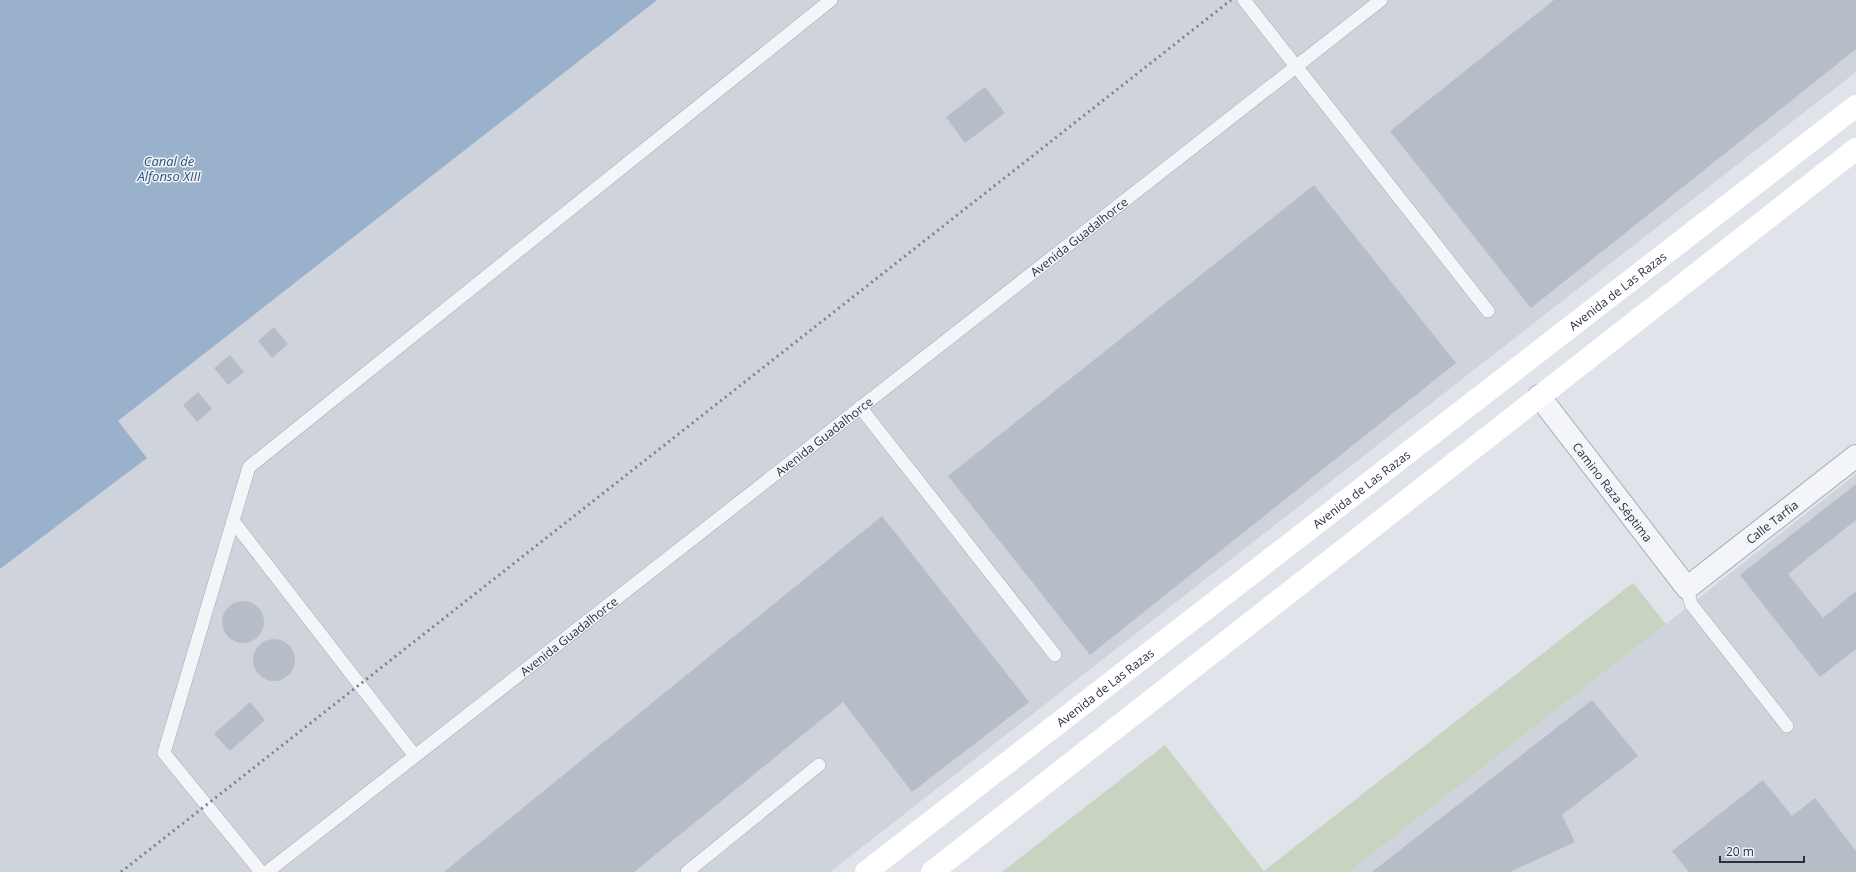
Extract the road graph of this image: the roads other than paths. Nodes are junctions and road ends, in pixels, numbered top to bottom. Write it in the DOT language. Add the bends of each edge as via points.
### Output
graph roads {
  1 [pos="831,0"];
  2 [pos="1244,0"];
  3 [pos="1380,0"];
  4 [pos="1296,66"];
  5 [pos="1856,106"];
  6 [pos="1856,148"];
  7 [pos="1488,311"];
  8 [pos="1539,396"];
  9 [pos="860,407"];
  10 [pos="1856,456"];
  11 [pos="233,521"];
  12 [pos="1687,588"];
  13 [pos="1055,656"];
  14 [pos="1786,726"];
  15 [pos="415,756"];
  16 [pos="819,765"];
  17 [pos="261,872"];
  18 [pos="267,872"];
  19 [pos="687,872"];
  20 [pos="866,872"];
  21 [pos="932,872"];
  1 -- 11 [label="lane" via="249,466"];
  2 -- 4 [label="lane"];
  3 -- 4 [label="lane, Avenida Guadalhorce"];
  4 -- 7 [label="lane"];
  4 -- 9 [label="lane, Avenida Guadalhorce"];
  5 -- 20 [label="main road, Avenida de Las Razas"];
  6 -- 8 [label="main road"];
  8 -- 12 [label="street, Camino Raza Séptima"];
  8 -- 21 [label="main road"];
  9 -- 13 [label="lane"];
  9 -- 15 [label="lane, Avenida Guadalhorce"];
  10 -- 12 [label="street, Calle Tarfia"];
  11 -- 15 [label="lane"];
  11 -- 17 [label="lane" via="164,753"];
  12 -- 14 [label="lane" via="1691,604"];
  15 -- 18 [label="lane, Avenida Guadalhorce"];
  16 -- 19 [label="lane"];
}
